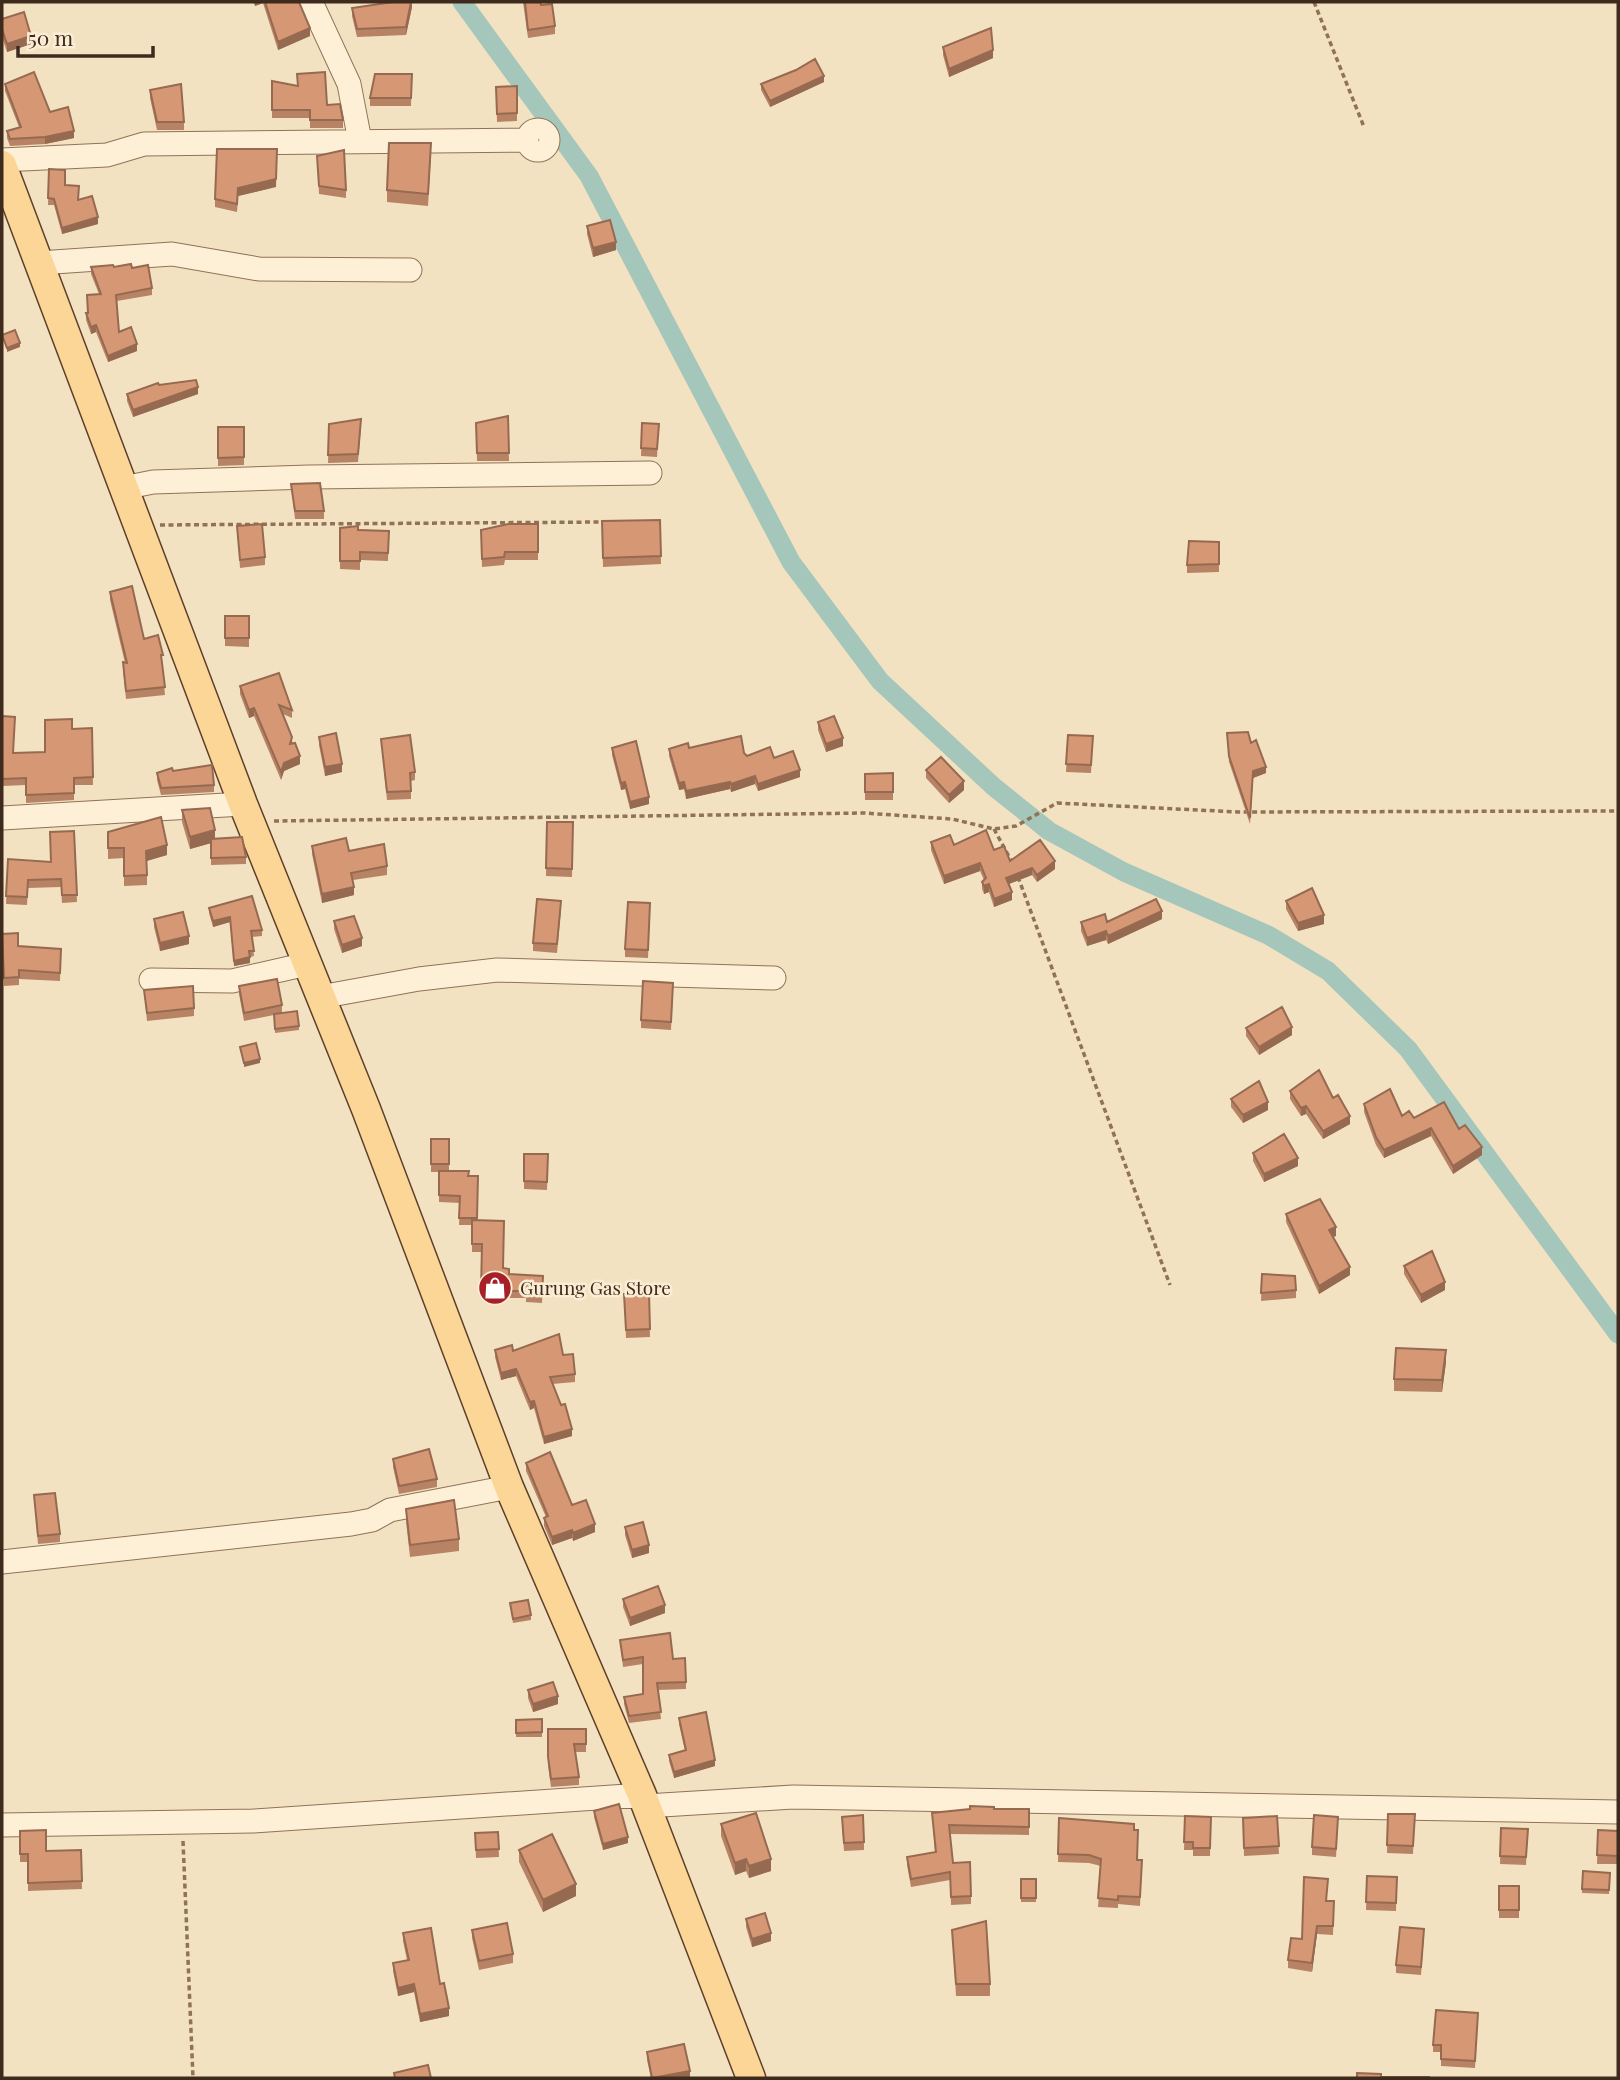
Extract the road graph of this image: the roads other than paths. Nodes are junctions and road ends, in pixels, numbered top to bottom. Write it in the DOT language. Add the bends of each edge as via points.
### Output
graph roads {
  1 [pos="310,2"];
  2 [pos="527,140"];
  3 [pos="360,141"];
  4 [pos="2,162"];
  5 [pos="38,263"];
  6 [pos="410,270"];
  7 [pos="650,473"];
  8 [pos="123,488"];
  9 [pos="246,813"];
  10 [pos="2,818"];
  11 [pos="307,964"];
  12 [pos="774,978"];
  13 [pos="151,980"];
  14 [pos="320,997"];
  15 [pos="509,1487"];
  16 [pos="2,1562"];
  17 [pos="644,1801"];
  18 [pos="1618,1812"];
  19 [pos="2,1825"];
  20 [pos="751,2078"];
  1 -- 3 [label="street" via="349,84"];
  2 -- 3 [label="street"];
  3 -- 4 [label="street" via="144,144 107,155"];
  4 -- 5 [label="main road"];
  5 -- 6 [label="street" via="173,254 259,269"];
  5 -- 8 [label="main road"];
  7 -- 8 [label="street" via="296,477 153,482"];
  8 -- 9 [label="main road"];
  9 -- 10 [label="street"];
  9 -- 11 [label="main road"];
  11 -- 13 [label="street" via="232,981"];
  11 -- 14 [label="main road"];
  12 -- 14 [label="street" via="497,970"];
  14 -- 15 [label="main road"];
  15 -- 16 [label="street" via="390,1510 351,1524"];
  15 -- 17 [label="main road"];
  17 -- 18 [label="street" via="793,1797"];
  17 -- 19 [label="street" via="253,1821"];
  17 -- 20 [label="main road"];
}
